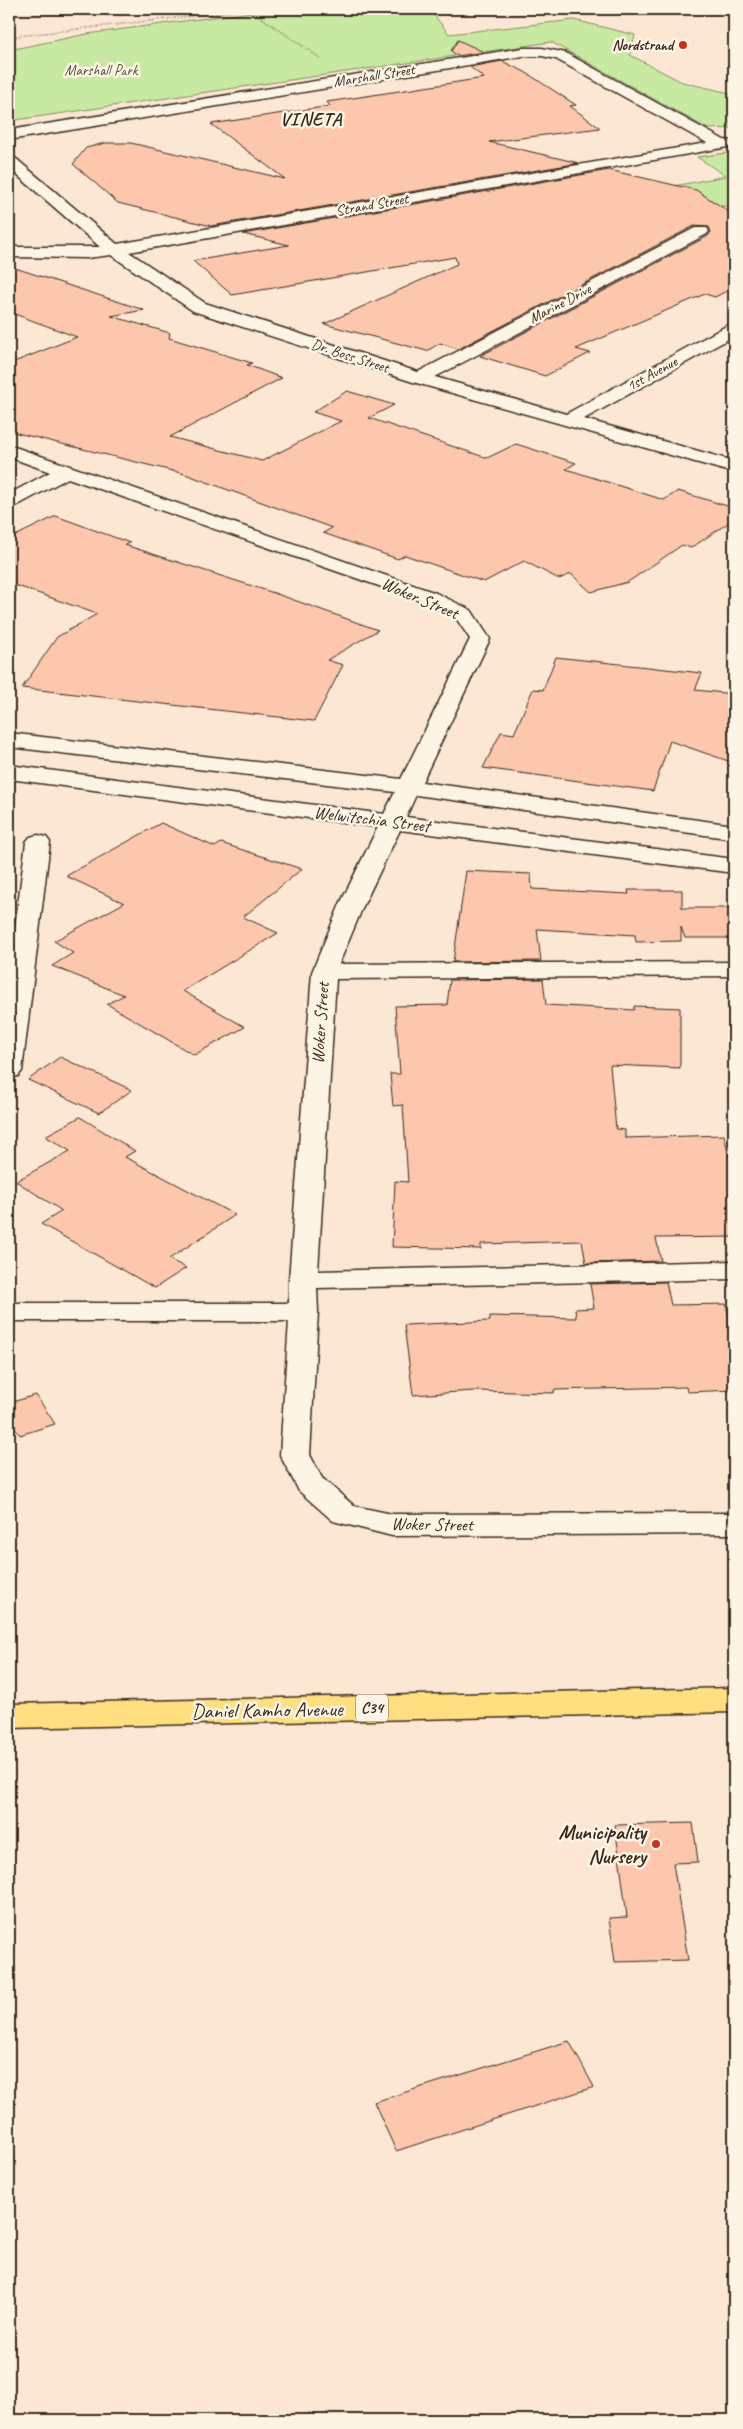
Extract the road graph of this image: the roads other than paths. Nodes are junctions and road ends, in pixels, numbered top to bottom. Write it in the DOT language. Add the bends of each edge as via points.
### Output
graph roads {
  1 [pos="734,134"];
  2 [pos="9,135"];
  3 [pos="720,141"];
  4 [pos="9,160"];
  5 [pos="701,231"];
  6 [pos="9,242"];
  7 [pos="109,246"];
  8 [pos="9,252"];
  9 [pos="734,329"];
  10 [pos="419,378"];
  11 [pos="570,419"];
  12 [pos="9,451"];
  13 [pos="734,467"];
  14 [pos="66,471"];
  15 [pos="9,502"];
  16 [pos="9,740"];
  17 [pos="9,772"];
  18 [pos="410,787"];
  19 [pos="392,821"];
  20 [pos="734,832"];
  21 [pos="38,842"];
  22 [pos="734,866"];
  23 [pos="734,969"];
  24 [pos="324,972"];
  25 [pos="9,1071"];
  26 [pos="734,1270"];
  27 [pos="303,1280"];
  28 [pos="9,1312"];
  29 [pos="304,1312"];
  30 [pos="734,1524"];
  31 [pos="734,1700"];
  32 [pos="9,1716"];
  1 -- 3 [label="street, Strand Street"];
  2 -- 3 [label="street, Marshall Street" via="523,52 542,52 561,56"];
  3 -- 7 [label="street, Strand Street"];
  4 -- 7 [label="street, Dr. Boss Street"];
  5 -- 10 [label="street, Marine Drive"];
  6 -- 7 [label="street, Strand Street"];
  7 -- 8 [label="street, Strand Street" via="87,253"];
  7 -- 10 [label="street, Dr. Boss Street" via="199,307"];
  9 -- 11 [label="street, 1st Avenue"];
  10 -- 11 [label="street, Dr. Boss Street"];
  11 -- 13 [label="street, Dr. Boss Street"];
  12 -- 14 [label="street, Woker Street"];
  14 -- 15 [label="street"];
  14 -- 18 [label="street, Woker Street" via="429,597 464,614 480,639"];
  16 -- 18 [label="street, Welwitschia Street"];
  17 -- 19 [label="street, Welwitschia Street"];
  18 -- 19 [label="street, Woker Street"];
  18 -- 20 [label="street, Welwitschia Street"];
  19 -- 22 [label="street, Welwitschia Street"];
  19 -- 24 [label="street, Woker Street"];
  21 -- 25 [label="street"];
  23 -- 24 [label="street"];
  24 -- 27 [label="street, Woker Street"];
  26 -- 27 [label="street"];
  27 -- 29 [label="street, Woker Street"];
  28 -- 29 [label="street"];
  29 -- 30 [label="street, Woker Street" via="295,1455 310,1484 344,1514 392,1525"];
  31 -- 32 [label="main road, Daniel Kamho Avenue / C34"];
}
